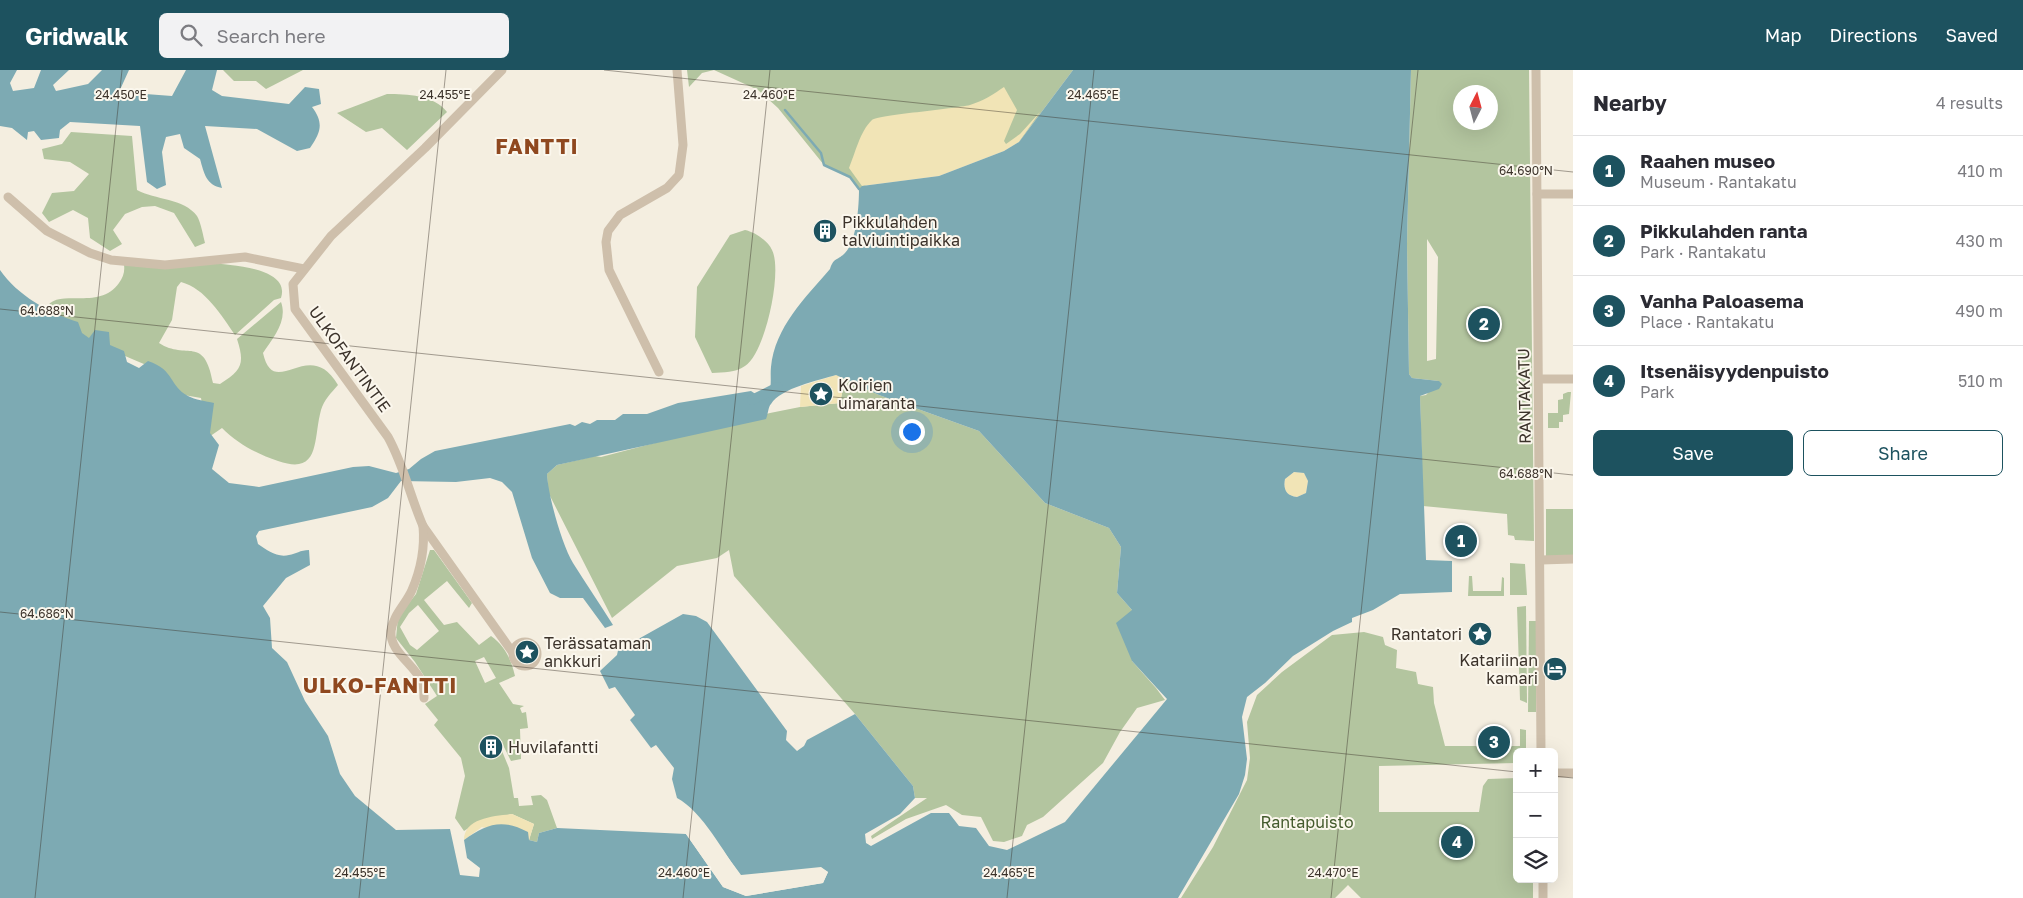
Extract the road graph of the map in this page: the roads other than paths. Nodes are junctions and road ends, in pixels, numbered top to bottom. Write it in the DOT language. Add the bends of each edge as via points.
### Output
graph roads {
  1 [pos="502,70"];
  2 [pos="677,70"];
  3 [pos="1536,70"];
  4 [pos="1537,194"];
  5 [pos="1573,194"];
  6 [pos="8,196"];
  7 [pos="304,268"];
  8 [pos="659,372"];
  9 [pos="1539,379"];
  10 [pos="1573,379"];
  11 [pos="423,526"];
  12 [pos="1573,559"];
  13 [pos="1541,560"];
  14 [pos="498,629"];
  15 [pos="523,642"];
  16 [pos="513,653"];
  17 [pos="424,698"];
  18 [pos="1542,748"];
  19 [pos="1573,773"];
  20 [pos="1558,774"];
  21 [pos="1543,883"];
  22 [pos="1543,898"];
  1 -- 7 [label="street, ULKOFANTINTIE" via="331,236"];
  2 -- 8 [label="street" via="683,145 679,174 667,188 620,214 608,230 606,242 609,270"];
  3 -- 4 [label="street, RANTAKATU"];
  4 -- 5 [label="street"];
  4 -- 9 [label="street, RANTAKATU"];
  6 -- 7 [label="street" via="47,231 111,260 165,265 245,257"];
  7 -- 11 [label="street, ULKOFANTINTIE" via="293,284 295,309 388,437 400,460"];
  9 -- 10 [label="street"];
  9 -- 13 [label="street, RANTAKATU"];
  11 -- 14 [label="street, ULKOFANTINTIE"];
  11 -- 17 [label="street" via="425,546 419,570 412,590 394,618 391,640 422,682"];
  12 -- 13 [label="street"];
  13 -- 18 [label="street, RANTAKATU"];
  14 -- 15 [label="street, ULKOFANTINTIE"];
  14 -- 16 [label="street, ULKOFANTINTIE"];
  15 -- 16 [label="street"];
  15 -- 16 [label="street, ULKOFANTINTIE" via="531,642 537,648 538,656 534,663 522,666 515,661"];
  19 -- 20 [label="street"];
  21 -- 22 [label="street"];
}
